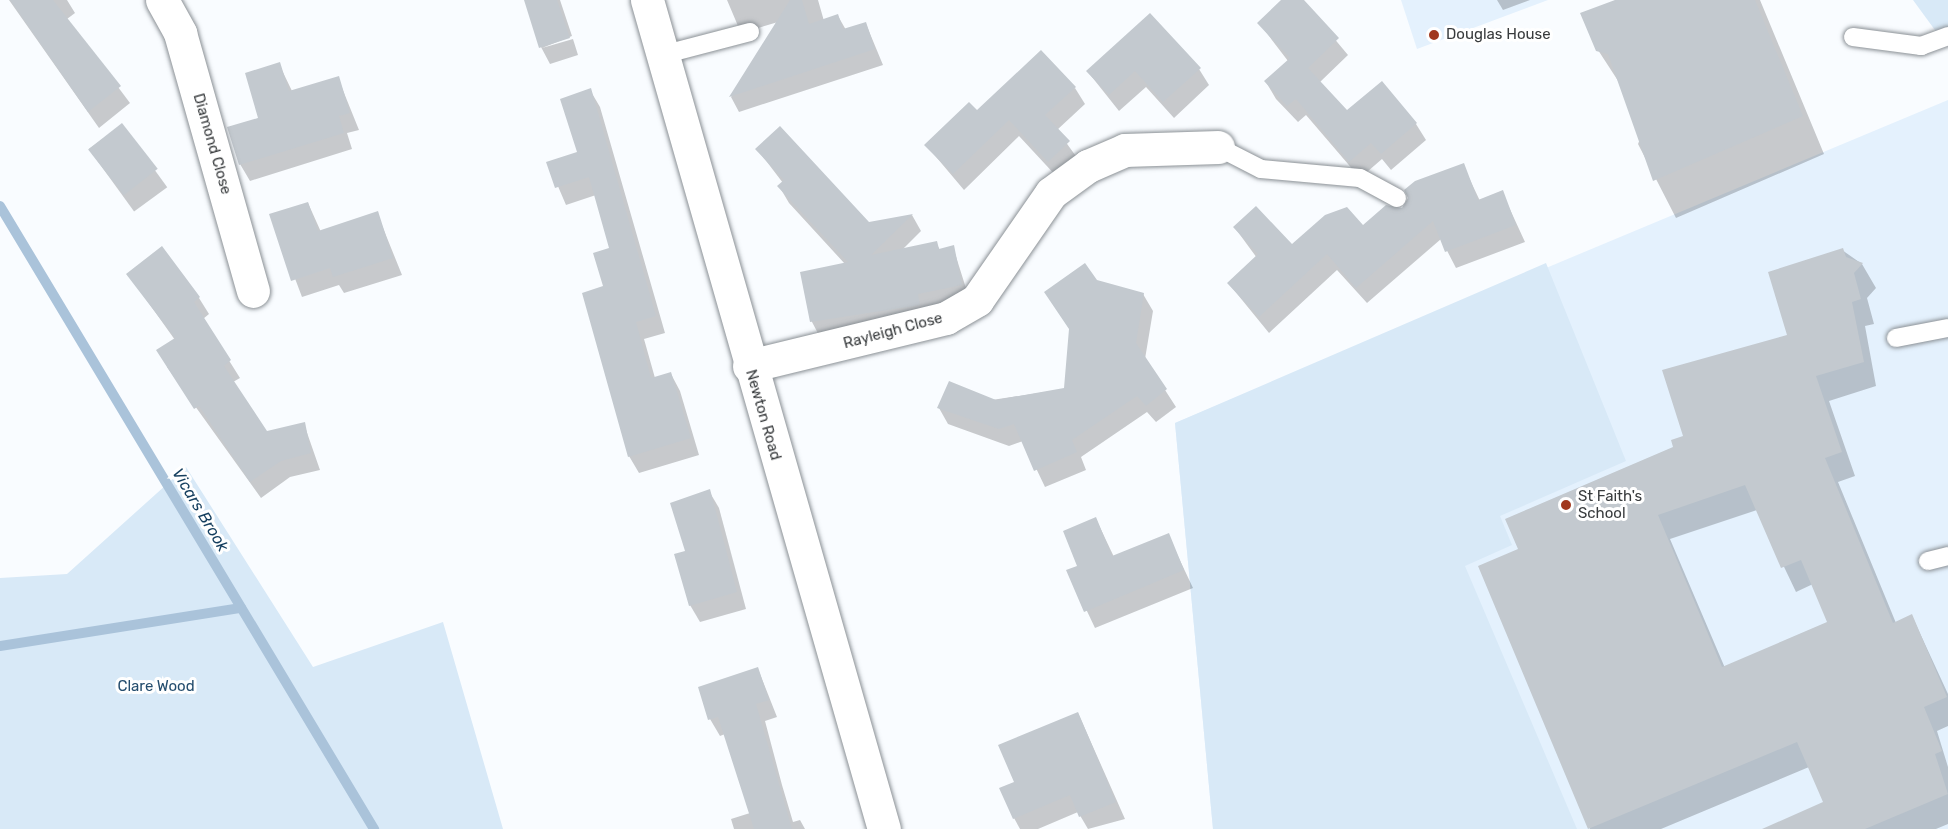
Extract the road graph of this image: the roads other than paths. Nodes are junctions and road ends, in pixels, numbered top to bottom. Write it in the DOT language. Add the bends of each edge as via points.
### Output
graph roads {
  1 [pos="162,0"];
  2 [pos="647,0"];
  3 [pos="750,32"];
  4 [pos="1853,36"];
  5 [pos="1948,36"];
  6 [pos="662,55"];
  7 [pos="1218,147"];
  8 [pos="1397,198"];
  9 [pos="253,291"];
  10 [pos="1948,328"];
  11 [pos="1896,338"];
  12 [pos="749,366"];
  13 [pos="1948,556"];
  14 [pos="1928,561"];
  15 [pos="884,829"];
  1 -- 9 [label="street, Diamond Close" via="180,33"];
  2 -- 6 [label="street, Newton Road"];
  3 -- 6 [label="lane"];
  4 -- 5 [label="lane" via="1921,46"];
  6 -- 12 [label="street, Newton Road"];
  7 -- 8 [label="lane" via="1261,168 1360,177"];
  7 -- 12 [label="street, Rayleigh Close" via="1125,150 1088,166 1051,193 977,300 946,318"];
  10 -- 11 [label="lane"];
  12 -- 15 [label="street, Newton Road"];
  13 -- 14 [label="lane"];
}
